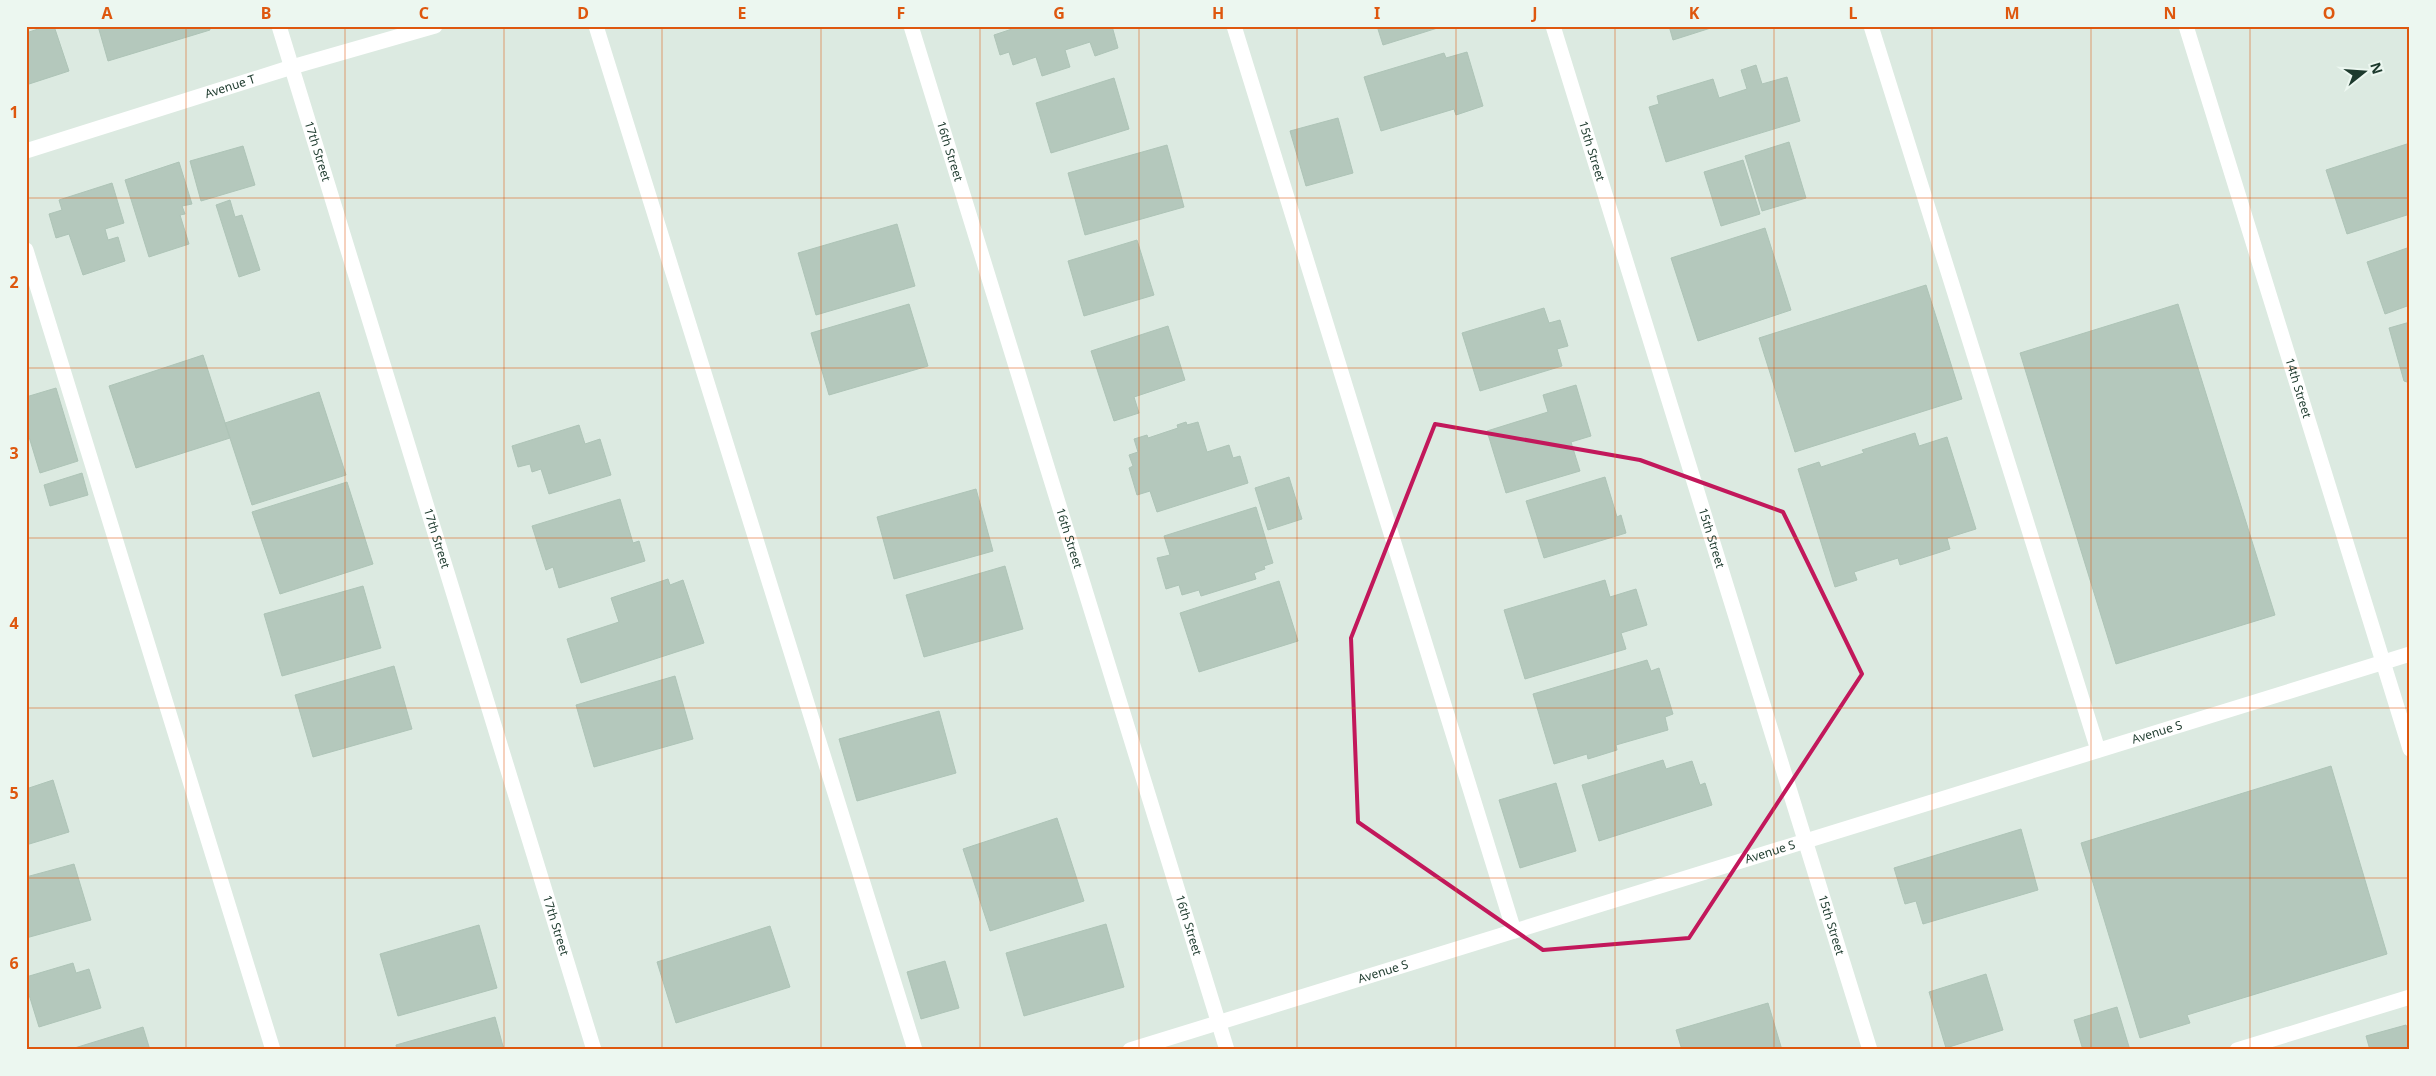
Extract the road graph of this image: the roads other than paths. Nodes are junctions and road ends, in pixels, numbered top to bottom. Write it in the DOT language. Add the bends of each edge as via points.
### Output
graph roads {
  1 [pos="279,26"];
  2 [pos="436,26"];
  3 [pos="596,26"];
  4 [pos="911,26"];
  5 [pos="1234,26"];
  6 [pos="1553,26"];
  7 [pos="1871,26"];
  8 [pos="2186,26"];
  9 [pos="292,67"];
  10 [pos="26,151"];
  11 [pos="26,250"];
  12 [pos="2410,654"];
  13 [pos="2383,662"];
  14 [pos="2410,749"];
  15 [pos="2098,750"];
  16 [pos="1805,840"];
  17 [pos="1514,931"];
  18 [pos="2410,997"];
  19 [pos="1218,1023"];
  20 [pos="273,1050"];
  21 [pos="594,1050"];
  22 [pos="916,1050"];
  23 [pos="1130,1050"];
  24 [pos="1226,1050"];
  25 [pos="1870,1050"];
  26 [pos="2237,1050"];
  1 -- 9 [label="street, 17th Street"];
  2 -- 9 [label="street, Avenue T"];
  3 -- 22 [label="street"];
  4 -- 19 [label="street, 16th Street"];
  5 -- 17 [label="street"];
  6 -- 16 [label="street, 15th Street"];
  7 -- 15 [label="street"];
  8 -- 13 [label="street, 14th Street"];
  9 -- 10 [label="street, Avenue T"];
  9 -- 21 [label="street, 17th Street"];
  11 -- 20 [label="street"];
  12 -- 13 [label="street, Avenue S"];
  13 -- 14 [label="street, 14th Street"];
  13 -- 15 [label="street, Avenue S"];
  15 -- 16 [label="street, Avenue S"];
  16 -- 17 [label="street, Avenue S"];
  16 -- 25 [label="street, 15th Street"];
  17 -- 19 [label="street, Avenue S"];
  18 -- 26 [label="street"];
  19 -- 23 [label="street, Avenue S"];
  19 -- 24 [label="street, 16th Street"];
}
